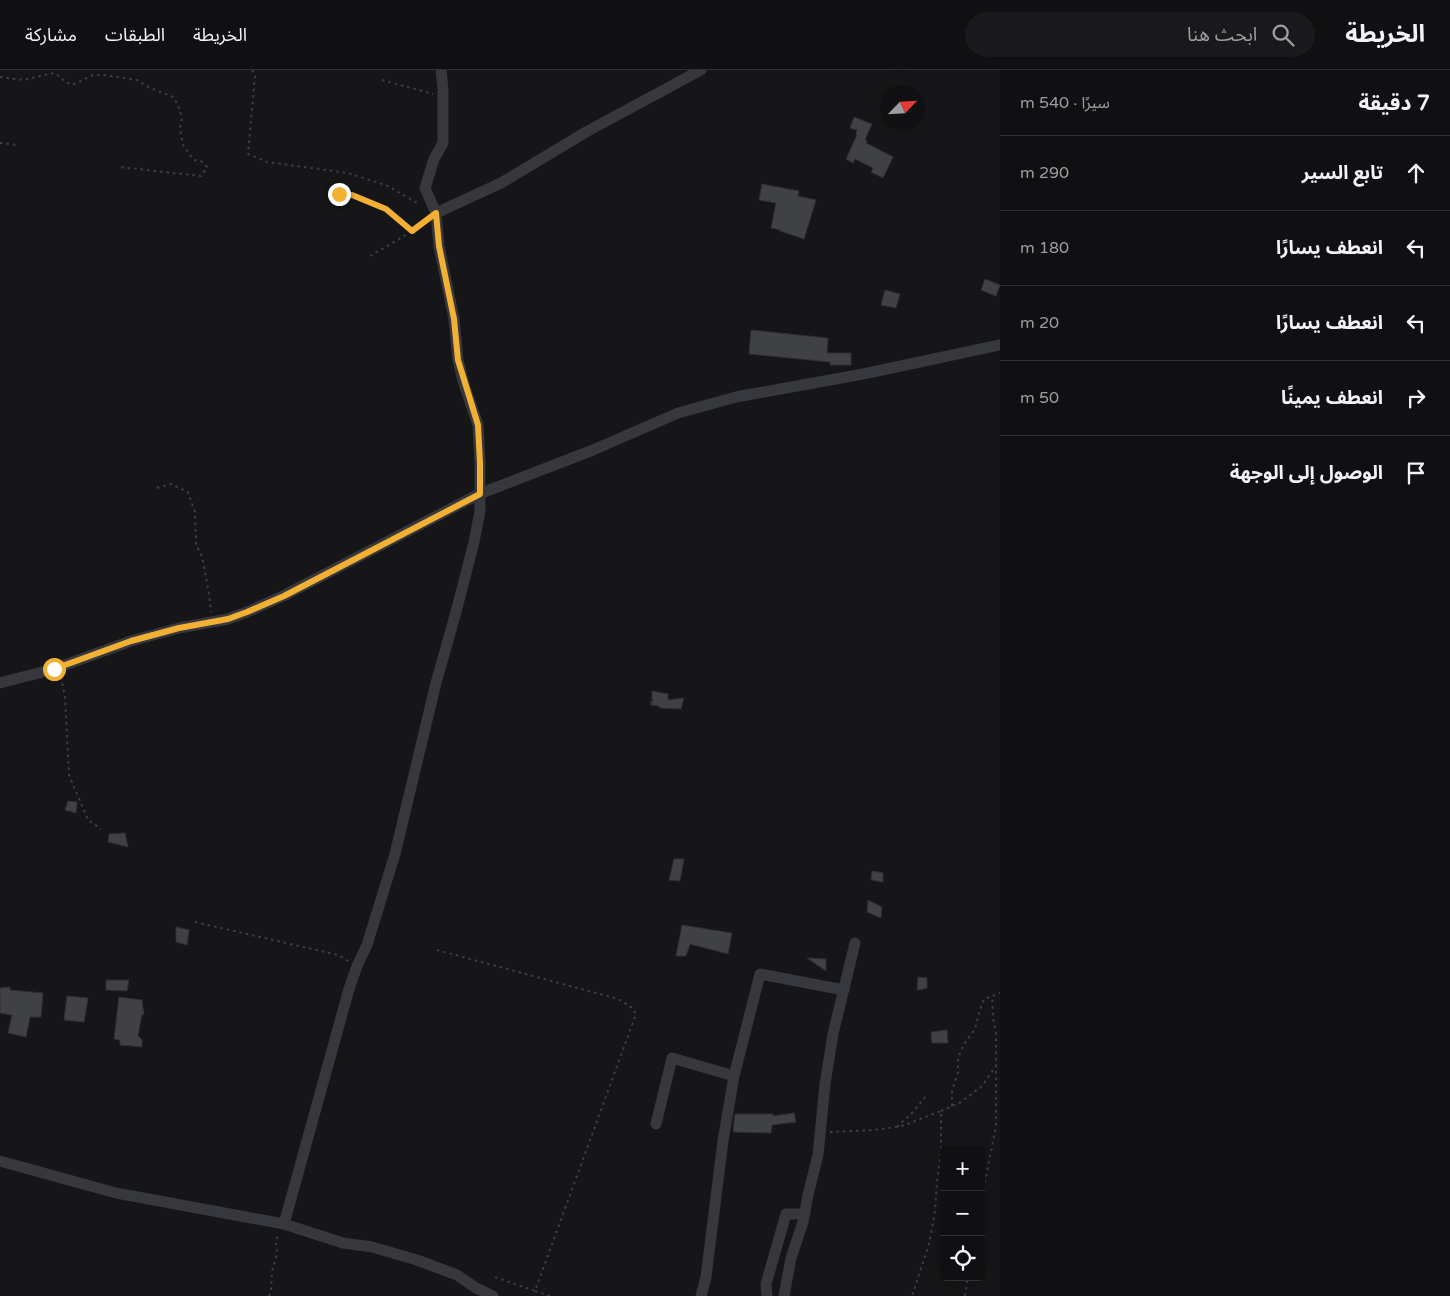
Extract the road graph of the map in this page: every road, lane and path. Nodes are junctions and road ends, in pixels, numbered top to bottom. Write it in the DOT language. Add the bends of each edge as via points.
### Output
graph roads {
  1 [pos="252,70"];
  2 [pos="441,70"];
  3 [pos="701,70"];
  4 [pos="0,77"];
  5 [pos="382,80"];
  6 [pos="443,96"];
  7 [pos="0,143"];
  8 [pos="16,145"];
  9 [pos="120,167"];
  10 [pos="339,194"];
  11 [pos="420,204"];
  12 [pos="436,213"];
  13 [pos="412,231"];
  14 [pos="370,256"];
  15 [pos="1000,345"];
  16 [pos="157,488"];
  17 [pos="480,494"];
  18 [pos="212,622"];
  19 [pos="60,667"];
  20 [pos="0,683"];
  21 [pos="101,829"];
  22 [pos="195,922"];
  23 [pos="855,943"];
  24 [pos="437,950"];
  25 [pos="357,966"];
  26 [pos="844,990"];
  27 [pos="1000,993"];
  28 [pos="992,996"];
  29 [pos="996,1066"];
  30 [pos="734,1076"];
  31 [pos="927,1095"];
  32 [pos="952,1106"];
  33 [pos="941,1111"];
  34 [pos="656,1124"];
  35 [pos="897,1127"];
  36 [pos="820,1133"];
  37 [pos="0,1160"];
  38 [pos="983,1191"];
  39 [pos="805,1214"];
  40 [pos="284,1224"];
  41 [pos="492,1276"];
  42 [pos="967,1281"];
  43 [pos="535,1291"];
  44 [pos="269,1296"];
  45 [pos="493,1296"];
  46 [pos="550,1296"];
  47 [pos="702,1296"];
  48 [pos="767,1296"];
  49 [pos="784,1296"];
  50 [pos="912,1296"];
  51 [pos="965,1296"];
  1 -- 11 [label="path" via="248,154 267,162 348,173 388,186"];
  2 -- 6 [label="street"];
  3 -- 12 [label="street" via="586,132 501,183"];
  4 -- 9 [label="path" via="23,80 54,73 72,84 104,74 137,80 173,97 182,117 183,145 194,160 208,167 201,176"];
  5 -- 6 [label="path"];
  6 -- 12 [label="street" via="443,143 425,188"];
  7 -- 8 [label="path"];
  10 -- 13 [label="path" via="352,195 386,209"];
  12 -- 13 [label="path"];
  12 -- 17 [label="street" via="458,360 478,425"];
  13 -- 14 [label="path"];
  15 -- 17 [label="street" via="736,397 678,413"];
  16 -- 18 [label="path" via="171,484 188,492 195,512 196,545 202,556"];
  17 -- 18 [label="street" via="284,596 228,619"];
  17 -- 25 [label="street" via="474,542 395,854"];
  18 -- 19 [label="street" via="131,641"];
  19 -- 20 [label="street"];
  19 -- 21 [label="path" via="65,696 69,775 88,820"];
  22 -- 25 [label="path" via="338,955"];
  23 -- 26 [label="street"];
  24 -- 43 [label="path" via="618,999 636,1014"];
  25 -- 40 [label="street"];
  26 -- 30 [label="street" via="760,974"];
  26 -- 36 [label="street" via="828,1068"];
  27 -- 28 [label="path"];
  28 -- 29 [label="path"];
  28 -- 32 [label="path" via="984,999 975,1029 958,1058"];
  29 -- 32 [label="path" via="982,1086"];
  29 -- 38 [label="path" via="996,1126"];
  30 -- 34 [label="street" via="672,1058"];
  30 -- 47 [label="street"];
  31 -- 35 [label="path"];
  32 -- 33 [label="path"];
  33 -- 35 [label="path"];
  33 -- 50 [label="path" via="942,1150 935,1211 929,1244"];
  35 -- 36 [label="path"];
  36 -- 39 [label="street"];
  37 -- 40 [label="street" via="116,1193"];
  39 -- 48 [label="street" via="786,1214 766,1284"];
  39 -- 49 [label="street"];
  40 -- 44 [label="path" via="276,1240 277,1254"];
  40 -- 45 [label="street" via="343,1243 372,1247 418,1260 457,1275"];
  41 -- 43 [label="path"];
  42 -- 51 [label="path"];
  43 -- 46 [label="path"];
}
